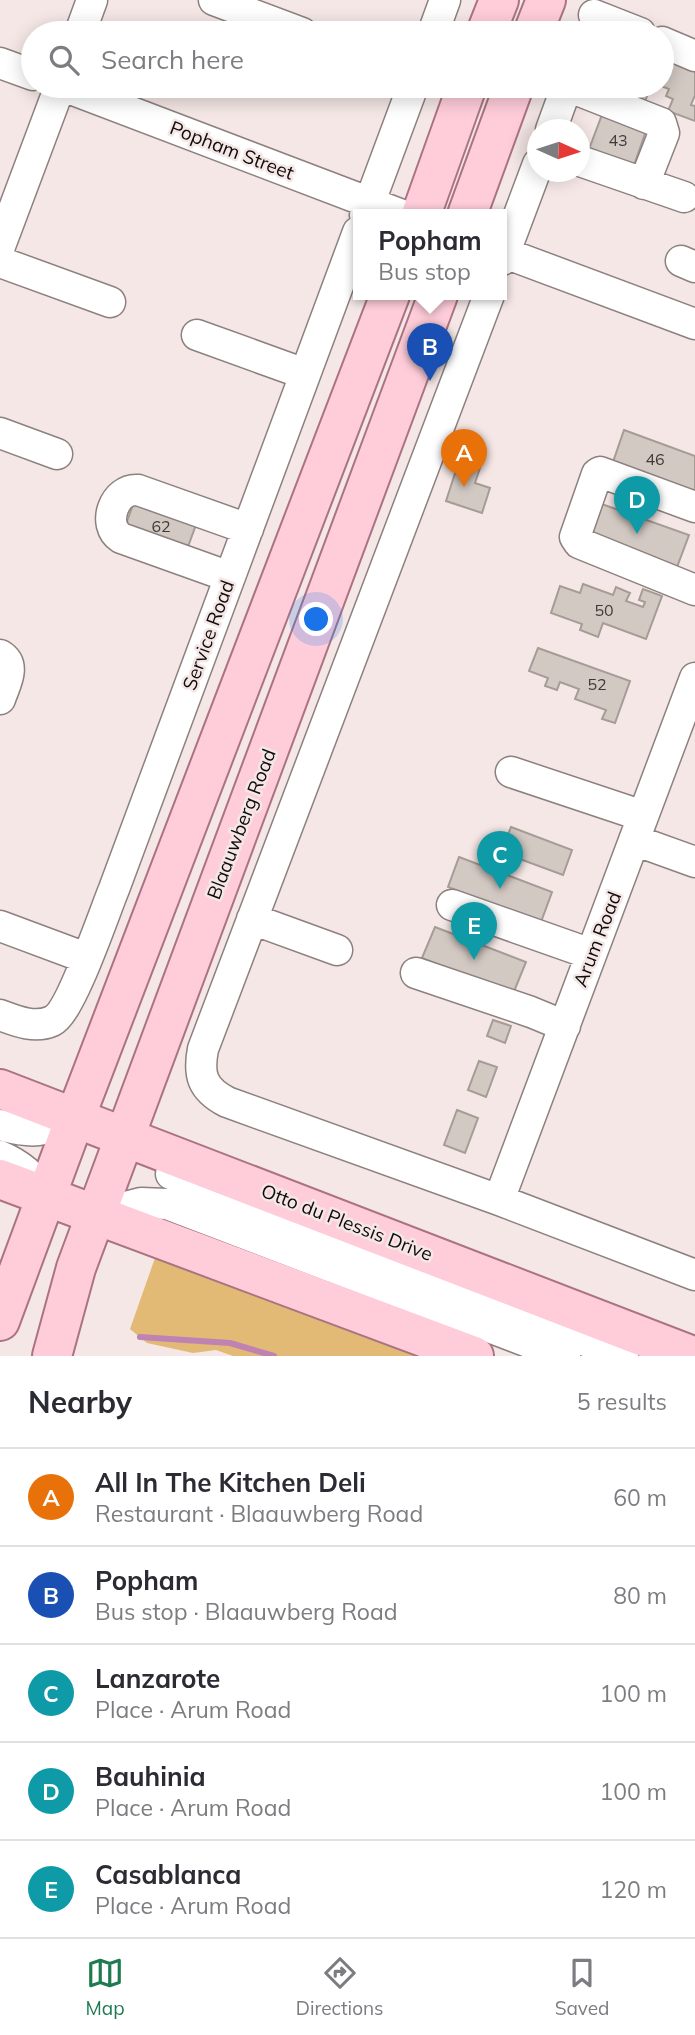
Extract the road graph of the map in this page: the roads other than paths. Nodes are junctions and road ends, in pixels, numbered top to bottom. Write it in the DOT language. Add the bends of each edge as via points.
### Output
graph roads {
  1 [pos="92,0"];
  2 [pos="214,0"];
  3 [pos="445,0"];
  4 [pos="499,0"];
  5 [pos="546,0"];
  6 [pos="84,21"];
  7 [pos="270,21"];
  8 [pos="437,21"];
  9 [pos="491,21"];
  10 [pos="538,21"];
  11 [pos="674,47"];
  12 [pos="695,56"];
  13 [pos="0,62"];
  14 [pos="21,70"];
  15 [pos="56,98"];
  16 [pos="91,98"];
  17 [pos="408,98"];
  18 [pos="463,98"];
  19 [pos="510,98"];
  20 [pos="563,98"];
  21 [pos="598,98"];
  22 [pos="555,119"];
  23 [pos="590,165"];
  24 [pos="530,182"];
  25 [pos="644,184"];
  26 [pos="684,197"];
  27 [pos="367,208"];
  28 [pos="423,209"];
  29 [pos="469,209"];
  30 [pos="507,244"];
  31 [pos="353,245"];
  32 [pos="0,247"];
  33 [pos="507,256"];
  34 [pos="388,300"];
  35 [pos="436,300"];
  36 [pos="487,300"];
  37 [pos="110,302"];
  38 [pos="695,324"];
  39 [pos="197,335"];
  40 [pos="305,374"];
  41 [pos="0,433"];
  42 [pos="57,454"];
  43 [pos="695,507"];
  44 [pos="248,529"];
  45 [pos="230,577"];
  46 [pos="695,590"];
  47 [pos="0,654"];
  48 [pos="695,678"];
  49 [pos="0,699"];
  50 [pos="511,772"];
  51 [pos="639,828"];
  52 [pos="695,862"];
  53 [pos="452,905"];
  54 [pos="252,919"];
  55 [pos="0,926"];
  56 [pos="337,950"];
  57 [pos="592,954"];
  58 [pos="86,958"];
  59 [pos="416,973"];
  60 [pos="0,1015"];
  61 [pos="565,1026"];
  62 [pos="0,1089"];
  63 [pos="75,1118"];
  64 [pos="0,1125"];
  65 [pos="124,1136"];
  66 [pos="0,1156"];
  67 [pos="0,1179"];
  68 [pos="47,1197"];
  69 [pos="499,1200"];
  70 [pos="95,1215"];
  71 [pos="695,1275"];
  72 [pos="70,1285"];
  73 [pos="0,1321"];
  74 [pos="44,1356"];
  75 [pos="52,1356"];
  76 [pos="474,1356"];
  77 [pos="565,1356"];
  78 [pos="623,1356"];
  79 [pos="694,1356"];
  1 -- 6 [label="street"];
  2 -- 7 [label="street"];
  3 -- 8 [label="street"];
  4 -- 9 [label="main road"];
  5 -- 10 [label="main road"];
  11 -- 12 [label="street"];
  13 -- 14 [label="street"];
  15 -- 32 [label="street"];
  16 -- 27 [label="street, Popham Street"];
  17 -- 27 [label="street"];
  18 -- 28 [label="main road"];
  19 -- 29 [label="main road"];
  20 -- 22 [label="street"];
  21 -- 25 [label="street" via="661,122 664,133"];
  23 -- 25 [label="street"];
  24 -- 30 [label="street"];
  25 -- 26 [label="street"];
  31 -- 40 [label="street, Service Road"];
  32 -- 37 [label="street"];
  33 -- 38 [label="street"];
  34 -- 63 [label="main road"];
  35 -- 65 [label="main road, Blaauwberg Road"];
  36 -- 54 [label="street"];
  39 -- 40 [label="street"];
  40 -- 44 [label="street, Service Road"];
  41 -- 42 [label="street"];
  43 -- 46 [label="street" via="599,472 575,537 579,543"];
  44 -- 45 [label="street, Service Road"];
  44 -- 45 [label="street" via="138,490 129,489 117,500 110,526 114,534"];
  45 -- 58 [label="street, Service Road"];
  47 -- 49 [label="street" via="6,658 9,674"];
  48 -- 51 [label="street, Arum Road"];
  50 -- 51 [label="street"];
  51 -- 52 [label="street"];
  51 -- 57 [label="street, Arum Road"];
  53 -- 57 [label="street"];
  54 -- 56 [label="street"];
  54 -- 69 [label="street" via="203,1049 200,1066 211,1091 227,1102"];
  55 -- 58 [label="street"];
  57 -- 61 [label="street, Arum Road"];
  58 -- 60 [label="street, Service Road" via="60,1017 42,1025"];
  59 -- 61 [label="street"];
  61 -- 69 [label="street, Arum Road"];
  62 -- 63 [label="main road, Otto du Plessis Drive"];
  63 -- 64 [label="street" via="40,1131 23,1132"];
  63 -- 65 [label="main road, Otto du Plessis Drive"];
  63 -- 68 [label="main road"];
  65 -- 70 [label="main road, Blaauwberg Road"];
  65 -- 78 [label="street" via="177,1178"];
  65 -- 79 [label="main road, Otto du Plessis Drive"];
  66 -- 68 [label="street" via="30,1175"];
  67 -- 68 [label="main road"];
  68 -- 70 [label="main road"];
  68 -- 73 [label="main road"];
  69 -- 71 [label="street"];
  70 -- 72 [label="main road, Blaauwberg Road"];
  70 -- 76 [label="main road"];
  70 -- 77 [label="street" via="141,1203 167,1204"];
  72 -- 74 [label="street"];
  72 -- 75 [label="main road, Blaauwberg Road"];
}
